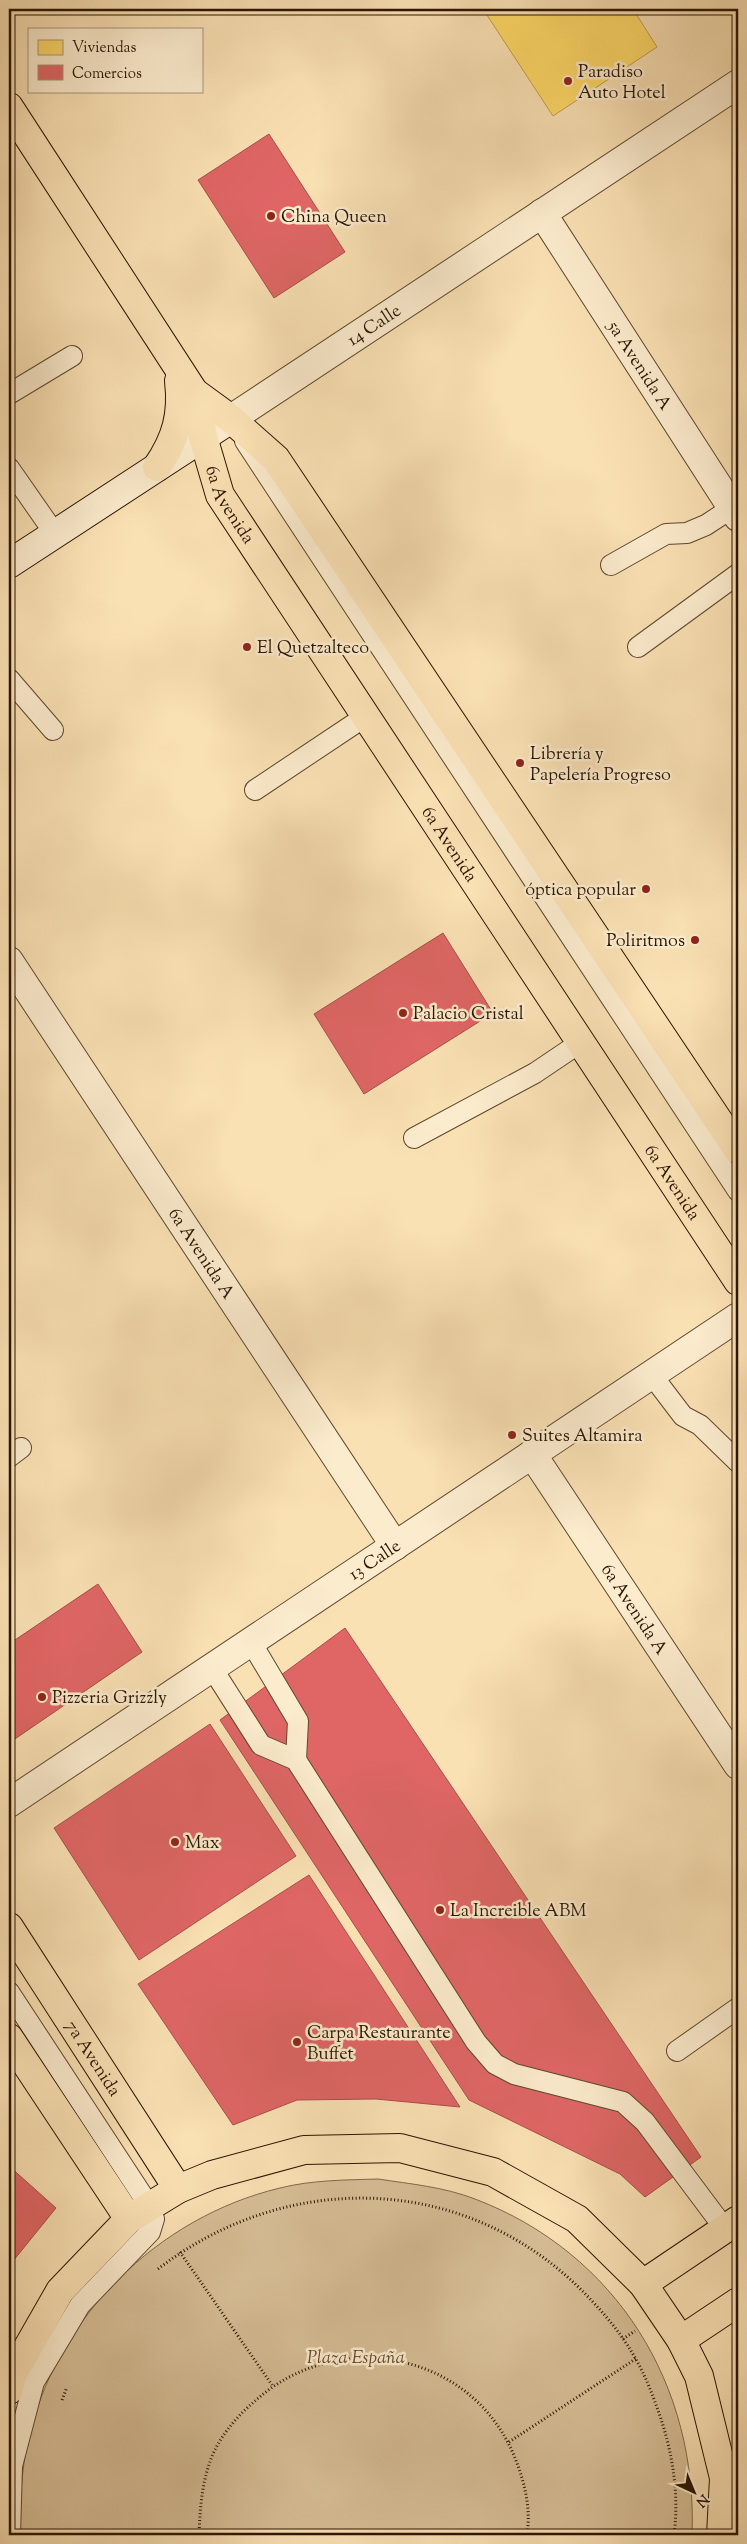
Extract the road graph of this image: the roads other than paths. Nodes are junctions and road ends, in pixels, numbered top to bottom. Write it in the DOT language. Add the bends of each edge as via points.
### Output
graph roads {
  1 [pos="738,84"];
  2 [pos="9,107"];
  3 [pos="542,213"];
  4 [pos="72,356"];
  5 [pos="176,364"];
  6 [pos="194,392"];
  7 [pos="9,394"];
  8 [pos="231,419"];
  9 [pos="204,437"];
  10 [pos="157,467"];
  11 [pos="9,468"];
  12 [pos="735,513"];
  13 [pos="55,534"];
  14 [pos="9,564"];
  15 [pos="611,565"];
  16 [pos="738,574"];
  17 [pos="638,647"];
  18 [pos="9,679"];
  19 [pos="366,716"];
  20 [pos="53,730"];
  21 [pos="256,790"];
  22 [pos="9,961"];
  23 [pos="581,1042"];
  24 [pos="414,1138"];
  25 [pos="738,1150"];
  26 [pos="738,1191"];
  27 [pos="738,1281"];
  28 [pos="738,1317"];
  29 [pos="652,1374"];
  30 [pos="532,1454"];
  31 [pos="738,1462"];
  32 [pos="395,1546"];
  33 [pos="251,1642"];
  34 [pos="212,1668"];
  35 [pos="296,1760"];
  36 [pos="738,1764"];
  37 [pos="9,1803"];
  38 [pos="9,1928"];
  39 [pos="9,1992"];
  40 [pos="738,2008"];
  41 [pos="9,2038"];
  42 [pos="677,2051"];
  43 [pos="178,2189"];
  44 [pos="139,2213"];
  45 [pos="732,2225"];
  46 [pos="643,2284"];
  47 [pos="738,2302"];
  48 [pos="681,2340"];
  49 [pos="9,2390"];
  50 [pos="731,2497"];
  51 [pos="10,2535"];
  52 [pos="721,2535"];
  1 -- 3 [label="street, 14 Calle"];
  2 -- 5 [label="main road, 6a Avenida"];
  3 -- 8 [label="street, 14 Calle"];
  3 -- 12 [label="street, 5a Avenida A"];
  4 -- 7 [label="lane"];
  5 -- 6 [label="main road, 6a Avenida"];
  5 -- 10 [label="main road" via="180,423 168,452"];
  6 -- 8 [label="main road, 6a Avenida"];
  6 -- 9 [label="main road, 6a Avenida"];
  8 -- 9 [label="street, 14 Calle"];
  8 -- 25 [label="main road, 6a Avenida" via="276,459"];
  8 -- 26 [label="lane"];
  9 -- 10 [label="street, 14 Calle"];
  9 -- 19 [label="main road, 6a Avenida" via="220,495"];
  10 -- 13 [label="street, 14 Calle"];
  11 -- 13 [label="lane"];
  12 -- 15 [label="lane" via="687,533 666,534"];
  13 -- 14 [label="street, 14 Calle"];
  16 -- 17 [label="lane"];
  18 -- 20 [label="lane"];
  19 -- 21 [label="lane"];
  19 -- 23 [label="main road, 6a Avenida"];
  22 -- 32 [label="street, 6a Avenida A"];
  23 -- 24 [label="lane" via="535,1073"];
  23 -- 27 [label="main road, 6a Avenida"];
  28 -- 29 [label="street, 13 Calle"];
  29 -- 30 [label="street, 13 Calle"];
  29 -- 31 [label="lane" via="684,1416 700,1425"];
  30 -- 32 [label="street, 13 Calle"];
  30 -- 36 [label="street, 6a Avenida A"];
  32 -- 33 [label="street, 13 Calle"];
  33 -- 34 [label="street, 13 Calle"];
  33 -- 35 [label="lane" via="298,1721"];
  34 -- 35 [label="lane" via="262,1745"];
  34 -- 37 [label="street, 13 Calle"];
  35 -- 45 [label="lane" via="476,2042 495,2064 514,2074 623,2102 645,2122"];
  38 -- 43 [label="main road, 7a Avenida"];
  39 -- 44 [label="lane"];
  40 -- 42 [label="lane"];
  41 -- 44 [label="main road"];
  43 -- 44 [label="main road"];
  43 -- 46 [label="main road" via="212,2175 304,2150 400,2148 493,2172 577,2219"];
  44 -- 49 [label="main road" via="60,2291 12,2375"];
  44 -- 51 [label="lane" via="154,2219 150,2232 80,2305 34,2382 12,2466"];
  45 -- 46 [label="main road"];
  46 -- 48 [label="main road"];
  47 -- 48 [label="main road"];
  48 -- 50 [label="main road" via="699,2376"];
  50 -- 52 [label="main road"];
}
